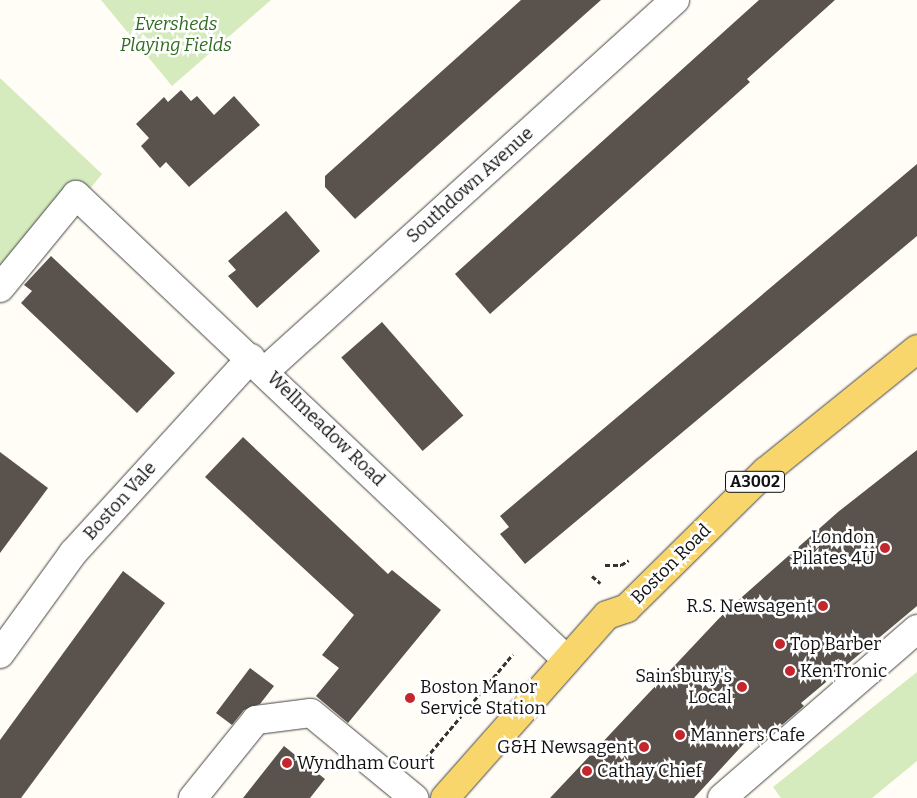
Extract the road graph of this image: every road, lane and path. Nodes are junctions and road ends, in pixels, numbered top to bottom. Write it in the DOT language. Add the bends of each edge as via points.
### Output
graph roads {
  1 [pos="676,0"];
  2 [pos="0,288"];
  3 [pos="917,349"];
  4 [pos="258,364"];
  5 [pos="592,576"];
  6 [pos="600,583"];
  7 [pos="917,630"];
  8 [pos="517,648"];
  9 [pos="0,654"];
  10 [pos="567,660"];
  11 [pos="408,793"];
  12 [pos="193,798"];
  13 [pos="446,798"];
  14 [pos="722,798"];
  1 -- 4 [label="street, Southdown Avenue"];
  2 -- 4 [label="street, Wellmeadow Road" via="76,195"];
  3 -- 10 [label="main road, Boston Road / A3002" via="766,471 627,608 607,615"];
  4 -- 9 [label="street, Boston Vale" via="73,553"];
  4 -- 10 [label="street, Wellmeadow Road"];
  5 -- 6 [label="path"];
  7 -- 14 [label="street"];
  8 -- 11 [label="path"];
  10 -- 13 [label="main road, Boston Road / A3002"];
  11 -- 12 [label="street" via="310,713 256,720"];
}
